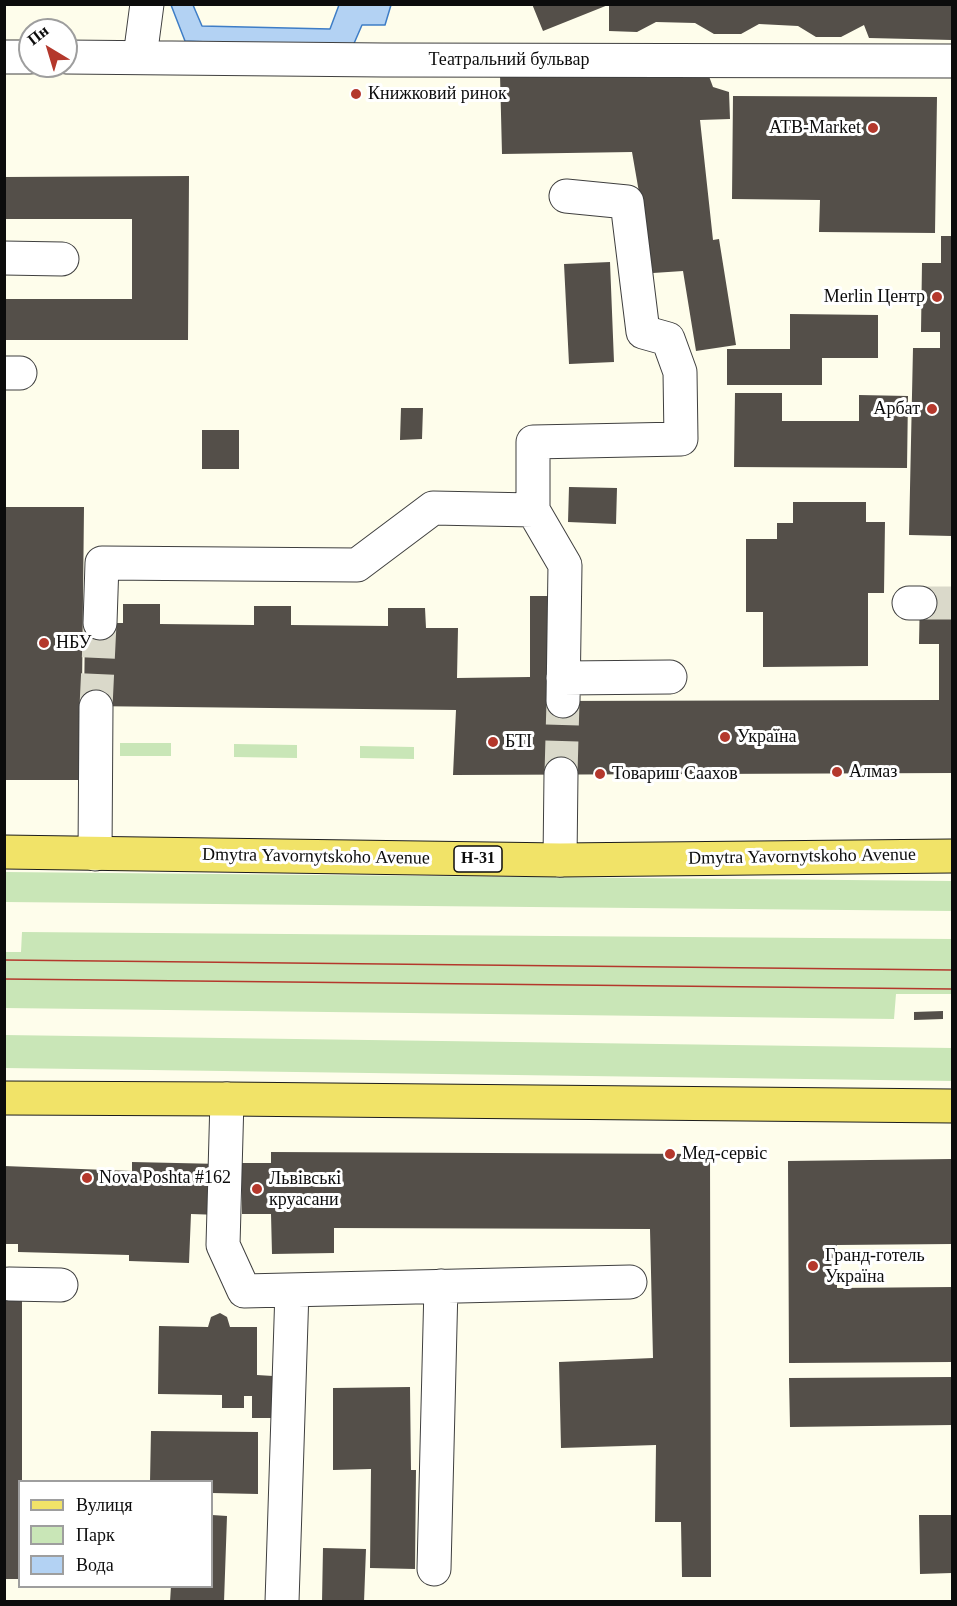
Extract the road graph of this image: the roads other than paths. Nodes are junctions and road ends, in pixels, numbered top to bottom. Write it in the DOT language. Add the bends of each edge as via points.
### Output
graph roads {
  1 [pos="147,4"];
  2 [pos="78,57"];
  3 [pos="140,57"];
  4 [pos="952,61"];
  5 [pos="566,196"];
  6 [pos="4,258"];
  7 [pos="62,260"];
  8 [pos="534,510"];
  9 [pos="100,623"];
  10 [pos="670,677"];
  11 [pos="96,707"];
  12 [pos="561,774"];
  13 [pos="4,852"];
  14 [pos="95,854"];
  15 [pos="952,856"];
  16 [pos="560,860"];
  17 [pos="4,1098"];
  18 [pos="227,1099"];
  19 [pos="952,1106"];
  20 [pos="630,1282"];
  21 [pos="9,1284"];
  22 [pos="61,1285"];
  23 [pos="441,1286"];
  24 [pos="292,1290"];
  25 [pos="434,1569"];
  26 [pos="282,1602"];
  1 -- 3 [label="street"];
  2 -- 3 [label="street, Театральний бульвар"];
  3 -- 4 [label="street, Театральний бульвар"];
  5 -- 8 [label="street" via="627,202 643,332 668,339 680,372 681,439 533,442"];
  6 -- 7 [label="street"];
  8 -- 9 [label="street" via="433,508 357,565 102,563"];
  8 -- 10 [label="street" via="565,565 563,690"];
  11 -- 14 [label="street"];
  12 -- 16 [label="street"];
  13 -- 14 [label="main road, Dmytra Yavornytskoho Avenue / Н-31"];
  14 -- 16 [label="main road, Dmytra Yavornytskoho Avenue / Н-31"];
  15 -- 16 [label="main road, Dmytra Yavornytskoho Avenue / Н-31"];
  17 -- 18 [label="main road"];
  18 -- 19 [label="main road"];
  18 -- 24 [label="street" via="223,1245 243,1291"];
  20 -- 23 [label="street"];
  21 -- 22 [label="street"];
  23 -- 24 [label="street"];
  23 -- 25 [label="street"];
  24 -- 26 [label="street"];
}
